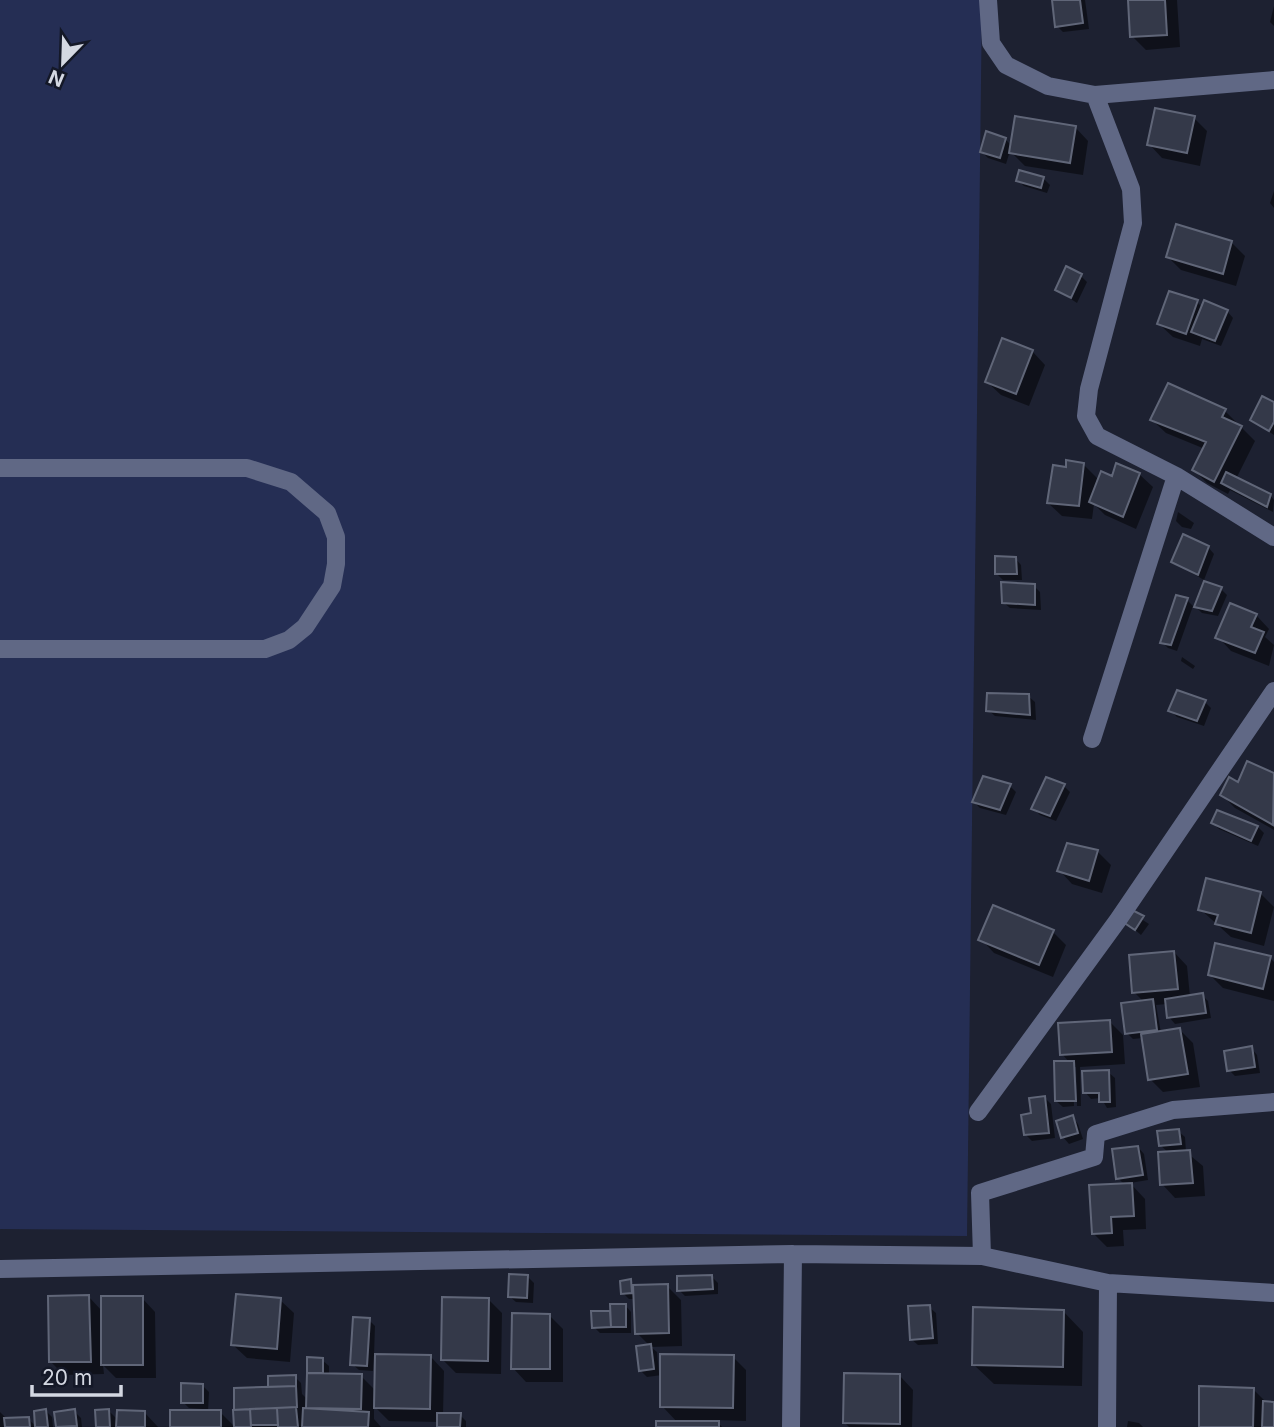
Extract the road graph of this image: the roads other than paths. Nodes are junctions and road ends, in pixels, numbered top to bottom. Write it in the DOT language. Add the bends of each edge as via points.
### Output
graph roads {
  1 [pos="988,0"];
  2 [pos="1274,80"];
  3 [pos="1095,95"];
  4 [pos="0,468"];
  5 [pos="1176,477"];
  6 [pos="1274,537"];
  7 [pos="0,649"];
  8 [pos="1274,691"];
  9 [pos="1092,739"];
  10 [pos="1274,1102"];
  11 [pos="978,1112"];
  12 [pos="793,1254"];
  13 [pos="982,1256"];
  14 [pos="0,1269"];
  15 [pos="1108,1283"];
  16 [pos="1274,1293"];
  17 [pos="791,1427"];
  18 [pos="1107,1427"];
  1 -- 3 [label="street" via="991,43 1006,65 1048,86"];
  2 -- 3 [label="street"];
  3 -- 5 [label="street" via="1131,189 1133,223 1086,416 1097,436"];
  4 -- 7 [label="street" via="247,468 291,482 327,513 336,537 332,586 305,626 289,640 265,649"];
  5 -- 6 [label="street"];
  5 -- 9 [label="street"];
  8 -- 11 [label="street" via="1118,920"];
  10 -- 13 [label="street" via="1151,1115 1096,1134 1094,1157 980,1193"];
  12 -- 13 [label="street"];
  12 -- 14 [label="street"];
  12 -- 17 [label="street"];
  13 -- 15 [label="street"];
  15 -- 16 [label="street"];
  15 -- 18 [label="street"];
}
